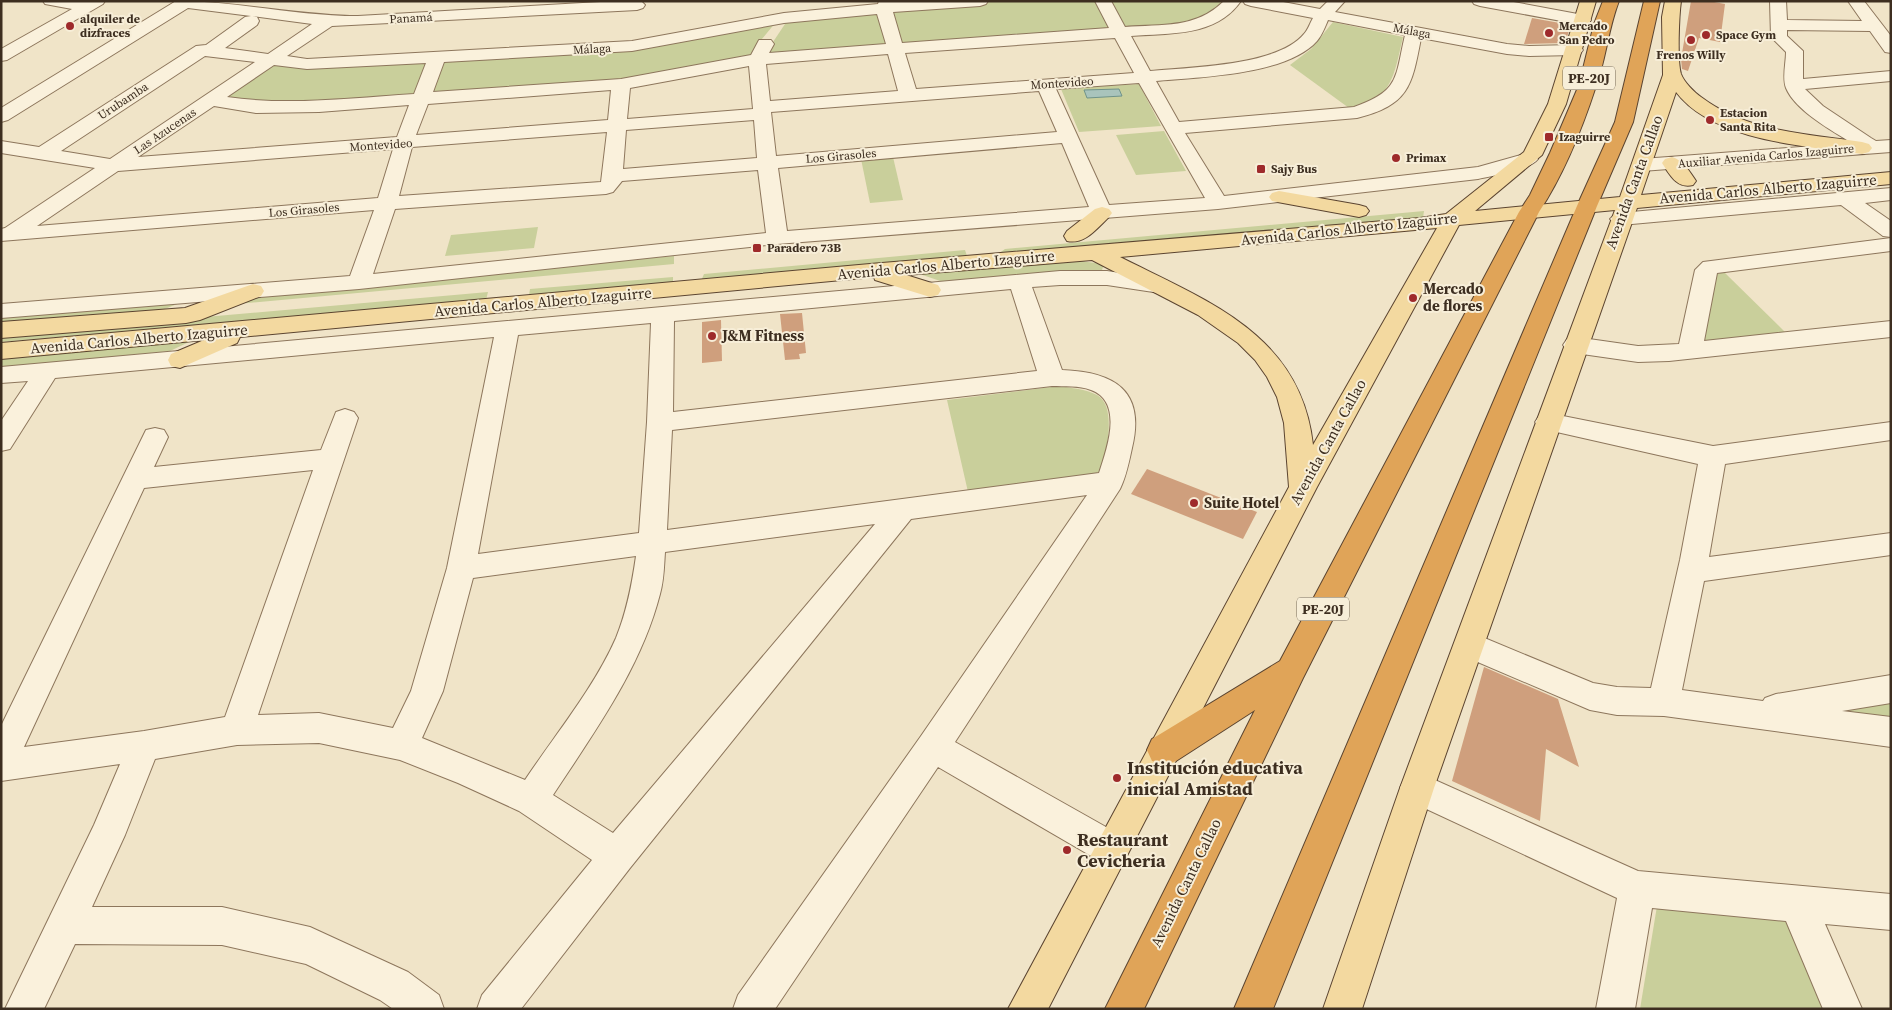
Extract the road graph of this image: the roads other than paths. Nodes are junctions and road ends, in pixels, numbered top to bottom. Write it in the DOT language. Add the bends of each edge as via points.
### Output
graph roads {
  1 [pos="51,1"];
  2 [pos="798,1"];
  3 [pos="980,1"];
  4 [pos="1103,1"];
  5 [pos="1233,1"];
  6 [pos="1251,1"];
  7 [pos="1337,1"];
  8 [pos="1480,1"];
  9 [pos="1588,1"];
  10 [pos="1611,1"];
  11 [pos="1652,1"];
  12 [pos="1673,1"];
  13 [pos="1778,1"];
  14 [pos="1856,1"];
  15 [pos="187,2"];
  16 [pos="637,3"];
  17 [pos="92,4"];
  18 [pos="885,5"];
  19 [pos="1323,15"];
  20 [pos="784,18"];
  21 [pos="1583,20"];
  22 [pos="251,21"];
  23 [pos="328,21"];
  24 [pos="1779,25"];
  25 [pos="1875,26"];
  26 [pos="634,32"];
  27 [pos="1414,32"];
  28 [pos="1120,33"];
  29 [pos="895,48"];
  30 [pos="1891,48"];
  31 [pos="205,50"];
  32 [pos="1574,50"];
  33 [pos="1,56"];
  34 [pos="437,57"];
  35 [pos="270,60"];
  36 [pos="757,60"];
  37 [pos="1672,75"];
  38 [pos="1891,76"];
  39 [pos="1145,77"];
  40 [pos="621,84"];
  41 [pos="1045,84"];
  42 [pos="1794,85"];
  43 [pos="908,95"];
  44 [pos="421,98"];
  45 [pos="211,100"];
  46 [pos="5,110"];
  47 [pos="762,110"];
  48 [pos="618,126"];
  49 [pos="1173,128"];
  50 [pos="1069,137"];
  51 [pos="404,143"];
  52 [pos="1891,146"];
  53 [pos="1,147"];
  54 [pos="1867,148"];
  55 [pos="44,153"];
  56 [pos="1528,159"];
  57 [pos="767,162"];
  58 [pos="1891,162"];
  59 [pos="1672,163"];
  60 [pos="113,165"];
  61 [pos="1642,165"];
  62 [pos="1891,178"];
  63 [pos="1686,181"];
  64 [pos="610,182"];
  65 [pos="1719,194"];
  66 [pos="1891,194"];
  67 [pos="1278,196"];
  68 [pos="1591,198"];
  69 [pos="1844,198"];
  70 [pos="1472,201"];
  71 [pos="1627,202"];
  72 [pos="387,203"];
  73 [pos="1218,203"];
  74 [pos="1535,203"];
  75 [pos="1789,203"];
  76 [pos="1359,211"];
  77 [pos="1102,213"];
  78 [pos="1452,219"];
  79 [pos="1891,231"];
  80 [pos="1075,236"];
  81 [pos="4,237"];
  82 [pos="777,238"];
  83 [pos="1891,244"];
  84 [pos="995,253"];
  85 [pos="1095,253"];
  86 [pos="870,271"];
  87 [pos="359,282"];
  88 [pos="1020,282"];
  89 [pos="508,286"];
  90 [pos="1160,286"];
  91 [pos="930,290"];
  92 [pos="253,291"];
  93 [pos="1,311"];
  94 [pos="663,314"];
  95 [pos="186,316"];
  96 [pos="502,318"];
  97 [pos="249,329"];
  98 [pos="1891,329"];
  99 [pos="1,330"];
  100 [pos="1576,345"];
  101 [pos="1,351"];
  102 [pos="1690,351"];
  103 [pos="180,360"];
  104 [pos="47,371"];
  105 [pos="1,375"];
  106 [pos="1052,378"];
  107 [pos="345,418"];
  108 [pos="660,422"];
  109 [pos="1548,422"];
  110 [pos="1891,431"];
  111 [pos="155,437"];
  112 [pos="1,442"];
  113 [pos="1713,456"];
  114 [pos="330,459"];
  115 [pos="136,479"];
  116 [pos="1110,482"];
  117 [pos="1303,488"];
  118 [pos="902,511"];
  119 [pos="652,544"];
  120 [pos="1891,544"];
  121 [pos="462,568"];
  122 [pos="1691,571"];
  123 [pos="1470,645"];
  124 [pos="1291,670"];
  125 [pos="1891,689"];
  126 [pos="1664,702"];
  127 [pos="1748,713"];
  128 [pos="237,730"];
  129 [pos="1891,732"];
  130 [pos="402,745"];
  131 [pos="144,746"];
  132 [pos="933,746"];
  133 [pos="1164,750"];
  134 [pos="1,762"];
  135 [pos="1,766"];
  136 [pos="1417,788"];
  137 [pos="531,800"];
  138 [pos="1110,848"];
  139 [pos="617,856"];
  140 [pos="1638,889"];
  141 [pos="1797,903"];
  142 [pos="1891,912"];
  143 [pos="65,925"];
  144 [pos="24,1009"];
  145 [pos="425,1009"];
  146 [pos="496,1009"];
  147 [pos="752,1009"];
  148 [pos="1027,1009"];
  149 [pos="1124,1009"];
  150 [pos="1253,1009"];
  151 [pos="1342,1009"];
  152 [pos="1615,1009"];
  153 [pos="1843,1009"];
  1 -- 17 [label="street"];
  2 -- 20 [label="street"];
  3 -- 18 [label="street, Málaga"];
  4 -- 28 [label="street"];
  5 -- 28 [label="street" via="1217,18 1202,24"];
  6 -- 19 [label="street, Málaga"];
  7 -- 19 [label="street, Montevideo"];
  8 -- 21 [label="street"];
  9 -- 21 [label="main road, Avenida Canta Callao"];
  10 -- 74 [label="highway, Avenida Canta Callao / PE-20J" via="1602,24 1588,85"];
  11 -- 68 [label="highway, Avenida Canta Callao / PE-20J" via="1624,122"];
  12 -- 37 [label="main road, Avenida Canta Callao" via="1670,17"];
  13 -- 24 [label="street"];
  14 -- 25 [label="street"];
  15 -- 23 [label="street, Panamá"];
  15 -- 46 [label="street"];
  16 -- 23 [label="street, Panamá"];
  16 -- 26 [label="street"];
  17 -- 33 [label="street"];
  18 -- 20 [label="street, Málaga"];
  18 -- 29 [label="street"];
  19 -- 27 [label="street, Málaga"];
  19 -- 39 [label="street, Montevideo" via="1311,37 1297,49 1274,59 1232,69"];
  20 -- 26 [label="street, Málaga"];
  20 -- 36 [label="street"];
  21 -- 32 [label="main road, Avenida Canta Callao"];
  22 -- 31 [label="street, Urubamba"];
  23 -- 35 [label="street, Las Azucenas"];
  24 -- 25 [label="street"];
  24 -- 42 [label="street" via="1779,37 1794,51"];
  25 -- 30 [label="street"];
  26 -- 34 [label="street, Málaga"];
  27 -- 32 [label="street, Málaga" via="1507,49"];
  27 -- 49 [label="street" via="1396,92 1383,102 1358,112"];
  28 -- 29 [label="street"];
  28 -- 39 [label="street"];
  29 -- 36 [label="street"];
  29 -- 43 [label="street"];
  31 -- 35 [label="street, Málaga"];
  31 -- 55 [label="street, Urubamba"];
  32 -- 56 [label="main road, Avenida Canta Callao" via="1557,104"];
  34 -- 35 [label="street, Málaga" via="308,64"];
  34 -- 44 [label="street"];
  35 -- 45 [label="street, Las Azucenas"];
  36 -- 40 [label="street"];
  36 -- 47 [label="street"];
  37 -- 54 [label="main road" via="1679,89 1694,101 1733,123 1787,138"];
  37 -- 61 [label="main road, Avenida Canta Callao"];
  38 -- 42 [label="street"];
  39 -- 41 [label="street, Montevideo"];
  39 -- 49 [label="street"];
  40 -- 44 [label="street"];
  40 -- 48 [label="street"];
  41 -- 43 [label="street, Montevideo"];
  41 -- 50 [label="street"];
  42 -- 54 [label="street" via="1802,99"];
  43 -- 47 [label="street, Montevideo"];
  44 -- 45 [label="street" via="256,107"];
  44 -- 51 [label="street"];
  45 -- 60 [label="street, Las Azucenas"];
  47 -- 48 [label="street, Montevideo"];
  47 -- 57 [label="street"];
  48 -- 51 [label="street, Montevideo"];
  48 -- 64 [label="street"];
  49 -- 73 [label="street"];
  50 -- 57 [label="street, Los Girasoles"];
  50 -- 77 [label="street"];
  51 -- 60 [label="street, Montevideo"];
  51 -- 72 [label="street"];
  52 -- 54 [label="street, Auxiliar Avenida Carlos Izaguirre"];
  53 -- 55 [label="street, Montevideo"];
  54 -- 59 [label="street, Auxiliar Avenida Carlos Izaguirre"];
  55 -- 60 [label="street, Montevideo"];
  56 -- 67 [label="street" via="1478,173"];
  56 -- 70 [label="main road, Avenida Canta Callao"];
  57 -- 64 [label="street, Los Girasoles"];
  57 -- 82 [label="street"];
  58 -- 63 [label="main road, Avenida Carlos Alberto Izaguirre"];
  59 -- 61 [label="street, Auxiliar Avenida Carlos Izaguirre"];
  59 -- 63 [label="main road"];
  60 -- 81 [label="street, Las Azucenas"];
  61 -- 71 [label="main road, Avenida Canta Callao"];
  62 -- 65 [label="main road, Avenida Carlos Alberto Izaguirre"];
  63 -- 71 [label="main road, Avenida Carlos Alberto Izaguirre"];
  64 -- 72 [label="street, Los Girasoles"];
  65 -- 71 [label="main road, Avenida Carlos Alberto Izaguirre"];
  65 -- 75 [label="main road"];
  66 -- 69 [label="street"];
  67 -- 73 [label="street"];
  67 -- 76 [label="main road"];
  68 -- 71 [label="main road, Avenida Carlos Alberto Izaguirre"];
  68 -- 74 [label="main road, Avenida Carlos Alberto Izaguirre"];
  68 -- 150 [label="highway, Avenida Canta Callao / PE-20J"];
  69 -- 75 [label="street"];
  69 -- 79 [label="street"];
  70 -- 74 [label="main road, Avenida Carlos Alberto Izaguirre"];
  70 -- 76 [label="main road, Avenida Carlos Alberto Izaguirre"];
  70 -- 78 [label="main road, Avenida Canta Callao"];
  71 -- 75 [label="street"];
  71 -- 100 [label="main road, Avenida Canta Callao"];
  72 -- 81 [label="street, Los Girasoles"];
  72 -- 87 [label="street"];
  73 -- 77 [label="street"];
  74 -- 78 [label="main road, Avenida Carlos Alberto Izaguirre"];
  74 -- 124 [label="highway, Avenida Canta Callao / PE-20J"];
  76 -- 80 [label="main road, Avenida Carlos Alberto Izaguirre"];
  77 -- 80 [label="main road"];
  77 -- 82 [label="street"];
  78 -- 85 [label="main road, Avenida Carlos Alberto Izaguirre"];
  78 -- 117 [label="main road, Avenida Canta Callao"];
  80 -- 84 [label="main road, Avenida Carlos Alberto Izaguirre"];
  82 -- 87 [label="street"];
  83 -- 102 [label="street" via="1711,266 1706,270"];
  84 -- 85 [label="main road, Avenida Carlos Alberto Izaguirre"];
  84 -- 86 [label="main road, Avenida Carlos Alberto Izaguirre"];
  84 -- 89 [label="main road, Avenida Carlos Alberto Izaguirre"];
  85 -- 90 [label="main road"];
  86 -- 91 [label="main road"];
  86 -- 96 [label="main road, Avenida Carlos Alberto Izaguirre"];
  87 -- 92 [label="street"];
  88 -- 90 [label="street, Avenida Carlos Alberto Izaguirre" via="1107,278"];
  88 -- 91 [label="street, Avenida Carlos Alberto Izaguirre"];
  88 -- 106 [label="street"];
  89 -- 95 [label="main road, Avenida Carlos Alberto Izaguirre"];
  89 -- 96 [label="main road" via="513,297"];
  90 -- 117 [label="main road" via="1227,320 1267,356 1286,387 1297,423"];
  91 -- 94 [label="street, Avenida Carlos Alberto Izaguirre"];
  92 -- 93 [label="street"];
  92 -- 95 [label="main road"];
  94 -- 96 [label="street, Avenida Carlos Alberto Izaguirre"];
  94 -- 108 [label="street"];
  95 -- 99 [label="main road, Avenida Carlos Alberto Izaguirre"];
  96 -- 97 [label="main road, Avenida Carlos Alberto Izaguirre"];
  96 -- 103 [label="street, Avenida Carlos Alberto Izaguirre"];
  96 -- 121 [label="street"];
  97 -- 101 [label="main road, Avenida Carlos Alberto Izaguirre"];
  97 -- 103 [label="main road"];
  98 -- 102 [label="street"];
  100 -- 102 [label="street" via="1638,354"];
  100 -- 109 [label="main road, Avenida Canta Callao"];
  103 -- 104 [label="street, Avenida Carlos Alberto Izaguirre"];
  104 -- 105 [label="street, Avenida Carlos Alberto Izaguirre"];
  104 -- 112 [label="street"];
  106 -- 108 [label="street"];
  106 -- 116 [label="street" via="1086,380 1103,385 1114,394 1122,409 1121,439"];
  107 -- 114 [label="street"];
  108 -- 119 [label="street"];
  109 -- 113 [label="street"];
  109 -- 123 [label="main road, Avenida Canta Callao"];
  110 -- 113 [label="street"];
  111 -- 115 [label="street"];
  113 -- 122 [label="street"];
  114 -- 115 [label="street"];
  114 -- 128 [label="street"];
  115 -- 134 [label="street"];
  116 -- 118 [label="street"];
  116 -- 132 [label="street"];
  117 -- 133 [label="main road, Avenida Canta Callao"];
  118 -- 119 [label="street"];
  118 -- 139 [label="street"];
  119 -- 121 [label="street"];
  119 -- 137 [label="street" via="646,592 630,640 605,688"];
  120 -- 122 [label="street"];
  121 -- 130 [label="street" via="427,691"];
  122 -- 126 [label="street"];
  123 -- 126 [label="street" via="1590,696 1617,701"];
  123 -- 136 [label="main road, Avenida Canta Callao"];
  124 -- 133 [label="highway"];
  124 -- 149 [label="highway, Avenida Canta Callao / PE-20J"];
  125 -- 127 [label="street"];
  126 -- 127 [label="street"];
  127 -- 129 [label="street"];
  128 -- 130 [label="street" via="319,728"];
  128 -- 131 [label="street"];
  130 -- 137 [label="street"];
  131 -- 135 [label="street"];
  131 -- 143 [label="street" via="108,835"];
  132 -- 138 [label="street"];
  132 -- 147 [label="street"];
  133 -- 138 [label="main road, Avenida Canta Callao"];
  136 -- 140 [label="street"];
  136 -- 151 [label="main road, Avenida Canta Callao"];
  137 -- 139 [label="street"];
  138 -- 148 [label="main road, Avenida Canta Callao"];
  139 -- 146 [label="street"];
  140 -- 141 [label="street"];
  140 -- 152 [label="street"];
  141 -- 142 [label="street"];
  141 -- 153 [label="street"];
  143 -- 144 [label="street"];
  143 -- 145 [label="street" via="222,926 310,946 394,986"];
}
